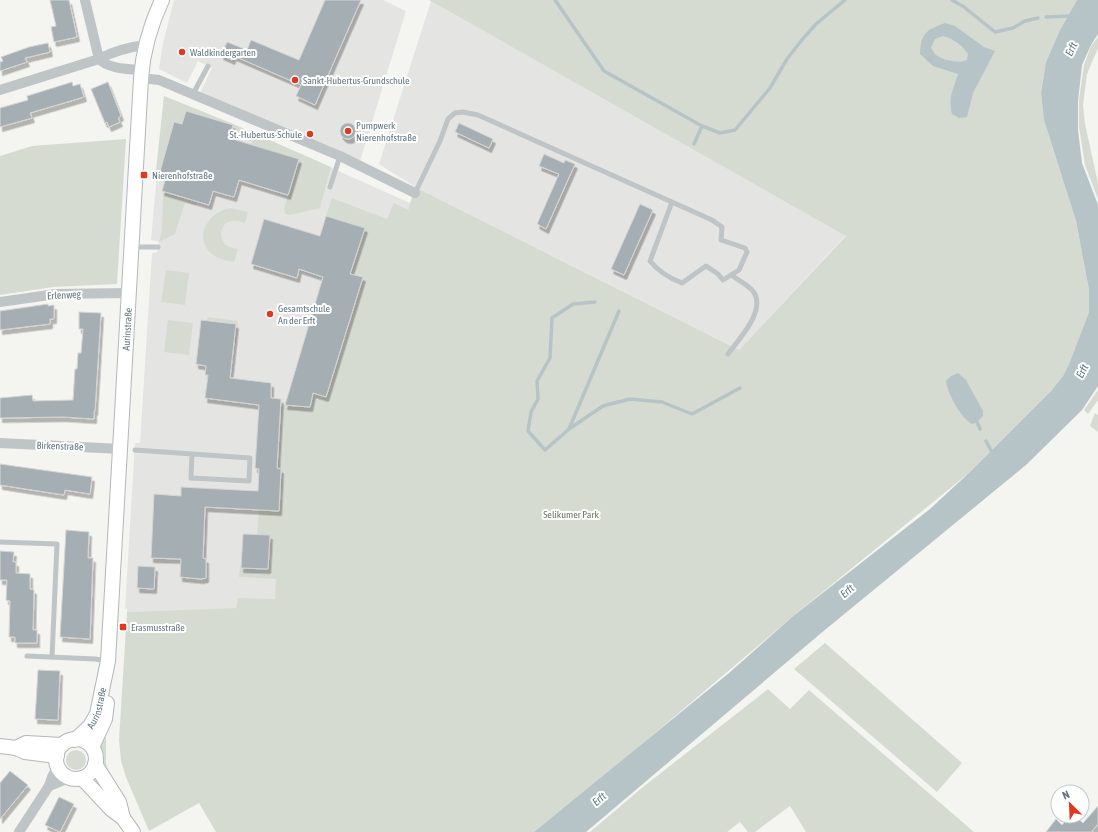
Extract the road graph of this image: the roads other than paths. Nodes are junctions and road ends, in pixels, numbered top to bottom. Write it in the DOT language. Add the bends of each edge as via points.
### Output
graph roads {
  1 [pos="85,0"];
  2 [pos="162,0"];
  3 [pos="145,45"];
  4 [pos="99,59"];
  5 [pos="208,66"];
  6 [pos="141,74"];
  7 [pos="0,90"];
  8 [pos="193,94"];
  9 [pos="340,156"];
  10 [pos="330,187"];
  11 [pos="415,193"];
  12 [pos="672,202"];
  13 [pos="131,246"];
  14 [pos="158,247"];
  15 [pos="730,275"];
  16 [pos="129,294"];
  17 [pos="0,302"];
  18 [pos="728,354"];
  19 [pos="0,443"];
  20 [pos="128,449"];
  21 [pos="192,454"];
  22 [pos="0,542"];
  23 [pos="27,656"];
  24 [pos="52,657"];
  25 [pos="108,666"];
  26 [pos="0,746"];
  27 [pos="92,747"];
  28 [pos="63,752"];
  29 [pos="95,764"];
  30 [pos="75,778"];
  31 [pos="49,786"];
  32 [pos="124,818"];
  33 [pos="19,832"];
  34 [pos="134,832"];
  1 -- 4 [label="street"];
  2 -- 3 [label="main road, Aurinstraße"];
  3 -- 4 [label="street" via="130,47"];
  3 -- 6 [label="main road, Aurinstraße"];
  4 -- 6 [label="street" via="103,63"];
  4 -- 7 [label="street"];
  5 -- 8 [label="lane"];
  6 -- 8 [label="street"];
  6 -- 13 [label="main road, Aurinstraße"];
  8 -- 9 [label="street"];
  9 -- 10 [label="lane"];
  9 -- 11 [label="street"];
  11 -- 12 [label="lane" via="448,119 455,113 463,112 478,115"];
  12 -- 15 [label="lane" via="712,220 722,227 722,240 745,248 747,252 739,270"];
  12 -- 15 [label="lane" via="650,261 672,279 682,283 706,266 723,280"];
  13 -- 14 [label="lane"];
  13 -- 16 [label="main road, Aurinstraße"];
  15 -- 18 [label="lane" via="753,290 757,298 756,312"];
  16 -- 17 [label="street, Erlenweg" via="56,294"];
  16 -- 20 [label="main road, Aurinstraße"];
  19 -- 20 [label="street, Birkenstraße"];
  20 -- 21 [label="lane"];
  20 -- 25 [label="main road, Aurinstraße"];
  21 -- 21 [label="lane" via="191,478 249,481 250,458"];
  22 -- 24 [label="lane" via="57,544"];
  23 -- 24 [label="lane"];
  24 -- 25 [label="lane" via="95,659"];
  25 -- 27 [label="main road, Aurinstraße" via="105,719"];
  25 -- 28 [label="main road, Aurinstraße" via="97,714 90,726"];
  26 -- 28 [label="main road" via="25,752"];
  27 -- 28 [label="main road" via="81,740"];
  27 -- 29 [label="main road" via="96,758"];
  28 -- 30 [label="main road" via="62,773"];
  28 -- 31 [label="street"];
  29 -- 30 [label="main road" via="88,775"];
  29 -- 32 [label="main road" via="119,802"];
  30 -- 31 [label="street"];
  30 -- 32 [label="main road"];
  31 -- 33 [label="street"];
  32 -- 34 [label="main road"];
}
